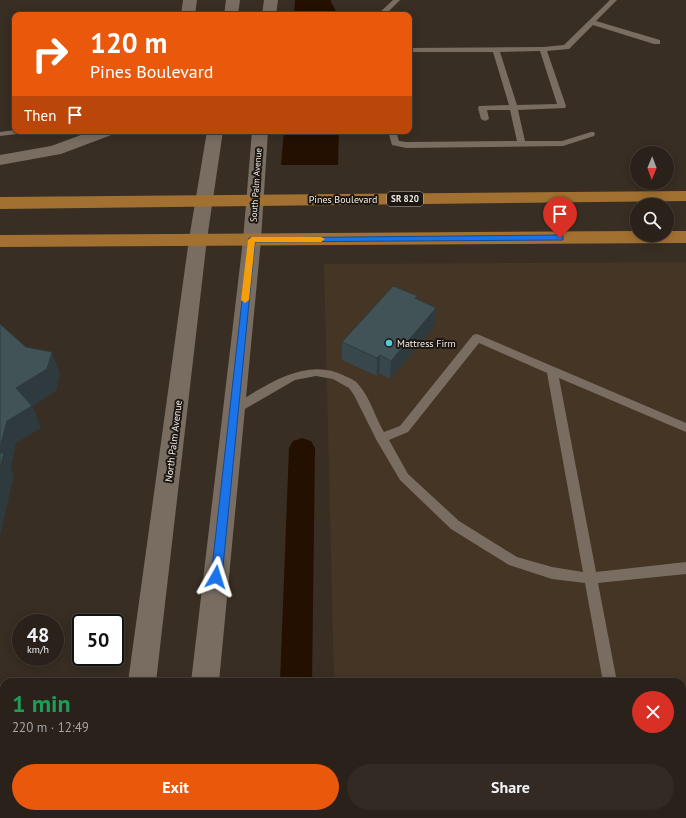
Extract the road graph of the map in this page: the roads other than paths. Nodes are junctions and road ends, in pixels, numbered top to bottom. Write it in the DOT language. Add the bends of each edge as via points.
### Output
graph roads {
  1 [pos="190,0"];
  2 [pos="233,0"];
  3 [pos="271,0"];
  4 [pos="397,0"];
  5 [pos="614,0"];
  6 [pos="188,12"];
  7 [pos="232,12"];
  8 [pos="269,12"];
  9 [pos="384,12"];
  10 [pos="591,22"];
  11 [pos="657,42"];
  12 [pos="543,48"];
  13 [pos="496,49"];
  14 [pos="412,50"];
  15 [pos="513,106"];
  16 [pos="485,119"];
  17 [pos="12,133"];
  18 [pos="0,134"];
  19 [pos="100,134"];
  20 [pos="215,134"];
  21 [pos="260,134"];
  22 [pos="393,134"];
  23 [pos="591,134"];
  24 [pos="522,144"];
  25 [pos="0,160"];
  26 [pos="686,196"];
  27 [pos="204,200"];
  28 [pos="256,200"];
  29 [pos="0,203"];
  30 [pos="686,237"];
  31 [pos="198,240"];
  32 [pos="252,240"];
  33 [pos="0,241"];
  34 [pos="552,370"];
  35 [pos="234,410"];
  36 [pos="686,428"];
  37 [pos="381,438"];
  38 [pos="686,568"];
  39 [pos="589,578"];
  40 [pos="143,678"];
  41 [pos="205,678"];
  42 [pos="609,678"];
  1 -- 6 [label="main road"];
  2 -- 7 [label="main road"];
  3 -- 8 [label="main road"];
  4 -- 9 [label="lane"];
  5 -- 10 [label="lane"];
  10 -- 11 [label="lane"];
  10 -- 12 [label="lane" via="566,47"];
  12 -- 13 [label="lane"];
  12 -- 15 [label="lane" via="562,106"];
  13 -- 14 [label="lane"];
  13 -- 15 [label="lane"];
  15 -- 16 [label="lane" via="482,108"];
  15 -- 24 [label="lane"];
  17 -- 18 [label="lane"];
  19 -- 25 [label="main road" via="55,150"];
  20 -- 27 [label="main road"];
  21 -- 28 [label="main road, South Palm Avenue"];
  22 -- 24 [label="lane" via="395,143 406,145 489,140"];
  23 -- 24 [label="lane" via="563,143"];
  26 -- 28 [label="highway, Pines Boulevard / SR 820"];
  27 -- 28 [label="highway, Pines Boulevard / SR 820"];
  27 -- 29 [label="highway, Pines Boulevard / SR 820"];
  27 -- 31 [label="main road, North Palm Avenue"];
  28 -- 32 [label="main road, South Palm Avenue"];
  30 -- 32 [label="highway"];
  31 -- 32 [label="highway"];
  31 -- 33 [label="highway"];
  31 -- 40 [label="main road, North Palm Avenue"];
  32 -- 35 [label="main road"];
  34 -- 36 [label="lane"];
  34 -- 37 [label="lane" via="477,338 404,429"];
  34 -- 39 [label="lane"];
  35 -- 37 [label="lane" via="292,377 316,372 328,374 345,380 359,393"];
  35 -- 41 [label="main road"];
  37 -- 39 [label="lane" via="404,477 455,525 513,561 552,573"];
  38 -- 39 [label="lane"];
  39 -- 42 [label="lane"];
}
